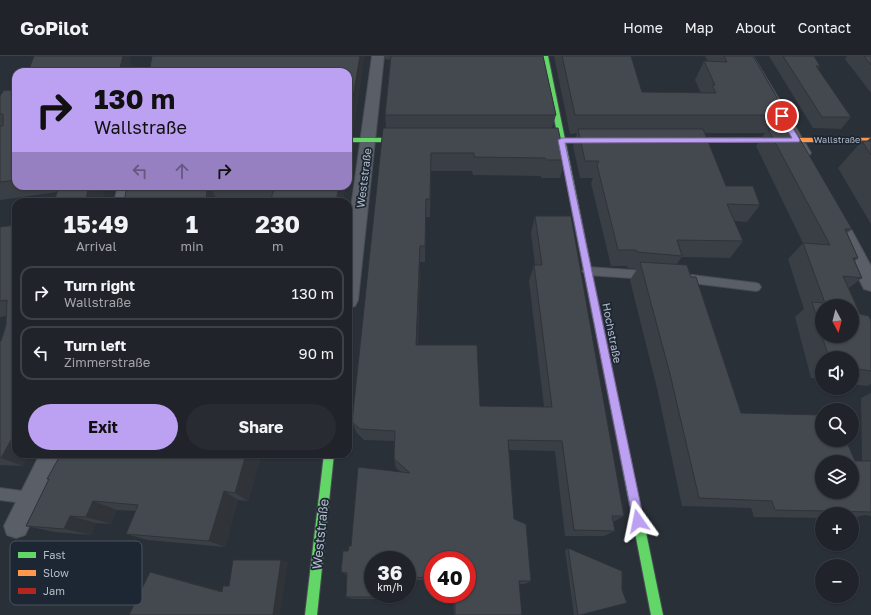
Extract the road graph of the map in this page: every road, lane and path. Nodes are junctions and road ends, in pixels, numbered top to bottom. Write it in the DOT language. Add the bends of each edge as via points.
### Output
graph roads {
  1 [pos="378,56"];
  2 [pos="545,56"];
  3 [pos="747,56"];
  4 [pos="352,140"];
  5 [pos="368,140"];
  6 [pos="422,140"];
  7 [pos="671,140"];
  8 [pos="796,140"];
  9 [pos="871,140"];
  10 [pos="811,168"];
  11 [pos="839,222"];
  12 [pos="352,268"];
  13 [pos="588,272"];
  14 [pos="657,276"];
  15 [pos="673,277"];
  16 [pos="871,284"];
  17 [pos="756,287"];
  18 [pos="50,458"];
  19 [pos="329,458"];
  20 [pos="0,494"];
  21 [pos="30,498"];
  22 [pos="16,526"];
  23 [pos="311,615"];
  24 [pos="657,615"];
  1 -- 5 [label="street, Weststraße"];
  2 -- 13 [label="street, Hochstraße"];
  3 -- 8 [label="street"];
  4 -- 5 [label="street"];
  5 -- 6 [label="street"];
  5 -- 12 [label="street, Weststraße"];
  7 -- 8 [label="street, Wallstraße"];
  8 -- 9 [label="street, Wallstraße"];
  8 -- 10 [label="street"];
  11 -- 16 [label="street"];
  13 -- 14 [label="lane"];
  13 -- 24 [label="street, Hochstraße"];
  15 -- 17 [label="lane"];
  18 -- 21 [label="street"];
  19 -- 23 [label="street, Weststraße"];
  20 -- 21 [label="lane"];
  21 -- 22 [label="street"];
}
